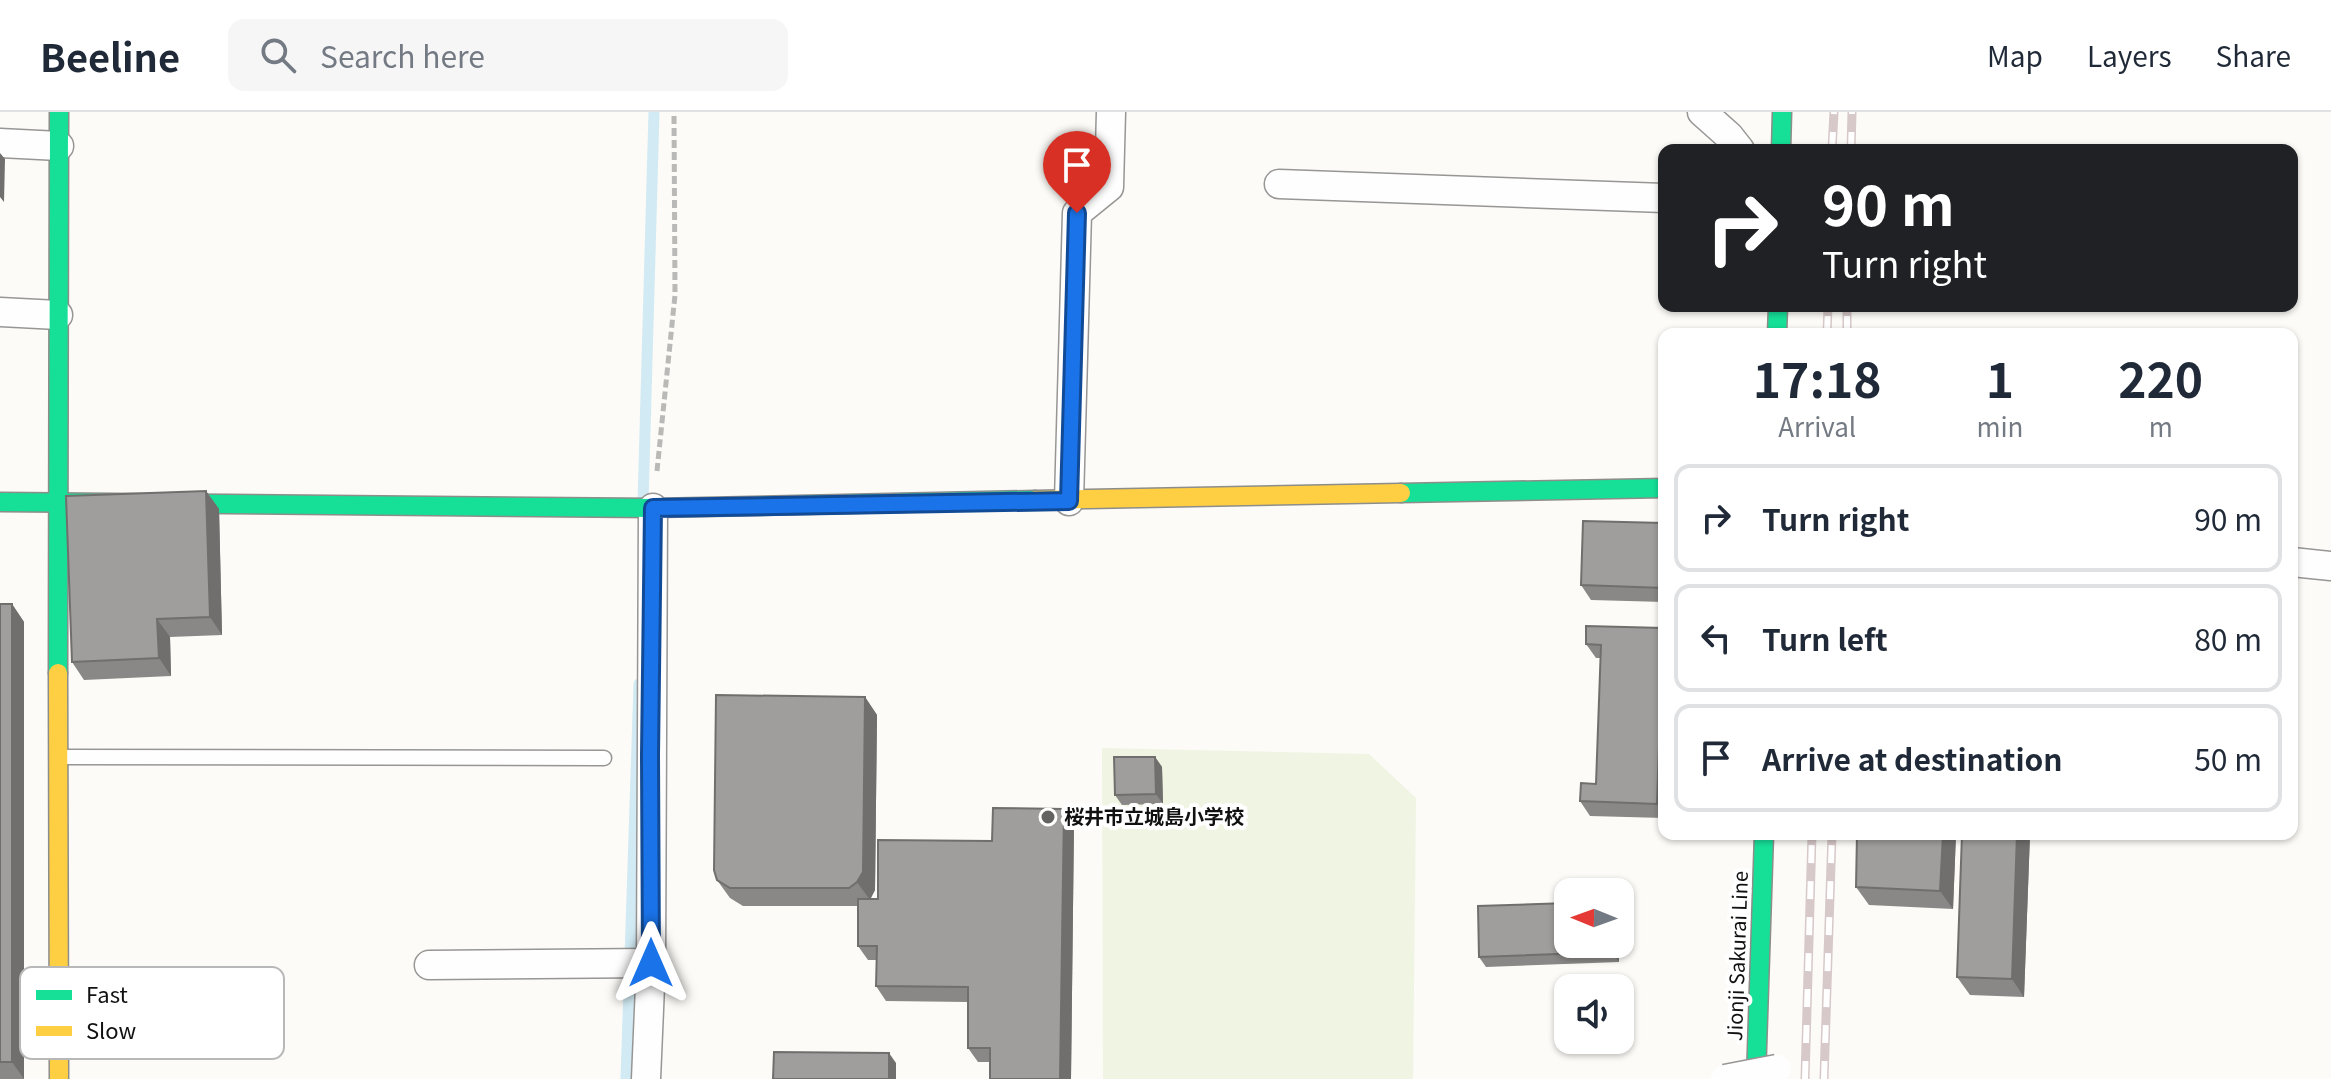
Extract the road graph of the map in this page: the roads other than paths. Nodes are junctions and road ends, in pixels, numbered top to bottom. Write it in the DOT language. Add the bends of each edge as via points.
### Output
graph roads {
  1 [pos="59,112"];
  2 [pos="1111,112"];
  3 [pos="1702,112"];
  4 [pos="1782,112"];
  5 [pos="0,143"];
  6 [pos="1735,144"];
  7 [pos="1781,144"];
  8 [pos="59,146"];
  9 [pos="1279,184"];
  10 [pos="1658,198"];
  11 [pos="0,312"];
  12 [pos="58,315"];
  13 [pos="1658,488"];
  14 [pos="1069,501"];
  15 [pos="0,502"];
  16 [pos="57,503"];
  17 [pos="649,508"];
  18 [pos="2298,563"];
  19 [pos="2331,566"];
  20 [pos="59,757"];
  21 [pos="604,758"];
  22 [pos="1764,840"];
  23 [pos="647,963"];
  24 [pos="429,965"];
  25 [pos="59,967"];
  26 [pos="1767,1074"];
  27 [pos="646,1079"];
  28 [pos="1725,1079"];
  1 -- 8 [label="street"];
  2 -- 14 [label="street" via="1109,187 1077,213"];
  3 -- 6 [label="street"];
  4 -- 7 [label="street"];
  5 -- 8 [label="street"];
  8 -- 12 [label="street"];
  9 -- 10 [label="street"];
  11 -- 12 [label="street"];
  12 -- 16 [label="street"];
  13 -- 14 [label="street"];
  14 -- 17 [label="street"];
  15 -- 16 [label="street"];
  16 -- 17 [label="street"];
  16 -- 20 [label="street"];
  17 -- 23 [label="street"];
  18 -- 19 [label="street"];
  20 -- 21 [label="lane"];
  20 -- 25 [label="street"];
  22 -- 26 [label="street, Jionji Sakurai Line"];
  23 -- 24 [label="street"];
  23 -- 27 [label="street"];
  26 -- 28 [label="street, bridge"];
}
